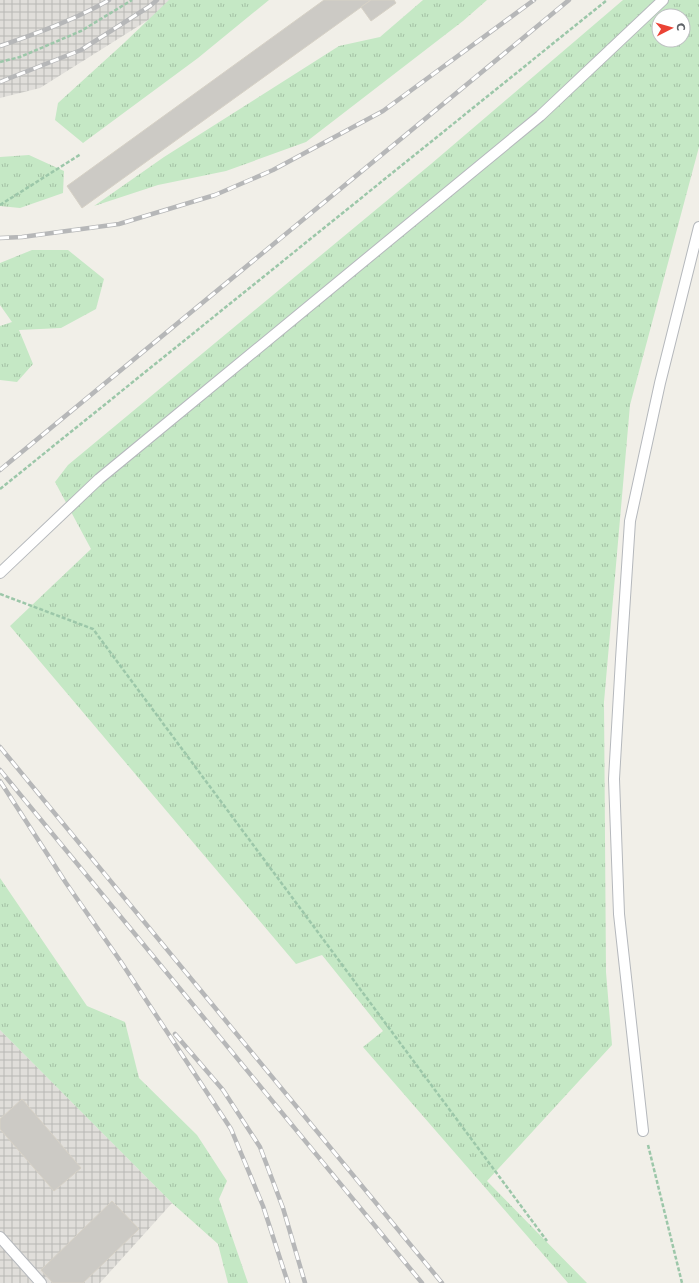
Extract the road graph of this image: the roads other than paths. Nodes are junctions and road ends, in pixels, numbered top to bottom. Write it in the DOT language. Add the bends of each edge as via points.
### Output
graph roads {
  1 [pos="662,0"];
  2 [pos="699,227"];
  3 [pos="0,573"];
  4 [pos="643,1131"];
  5 [pos="0,1237"];
  6 [pos="41,1283"];
  1 -- 3 [label="lane" via="540,116 99,478"];
  2 -- 4 [label="lane" via="660,383 630,521 620,667 614,779 619,914"];
  5 -- 6 [label="lane"];
}
